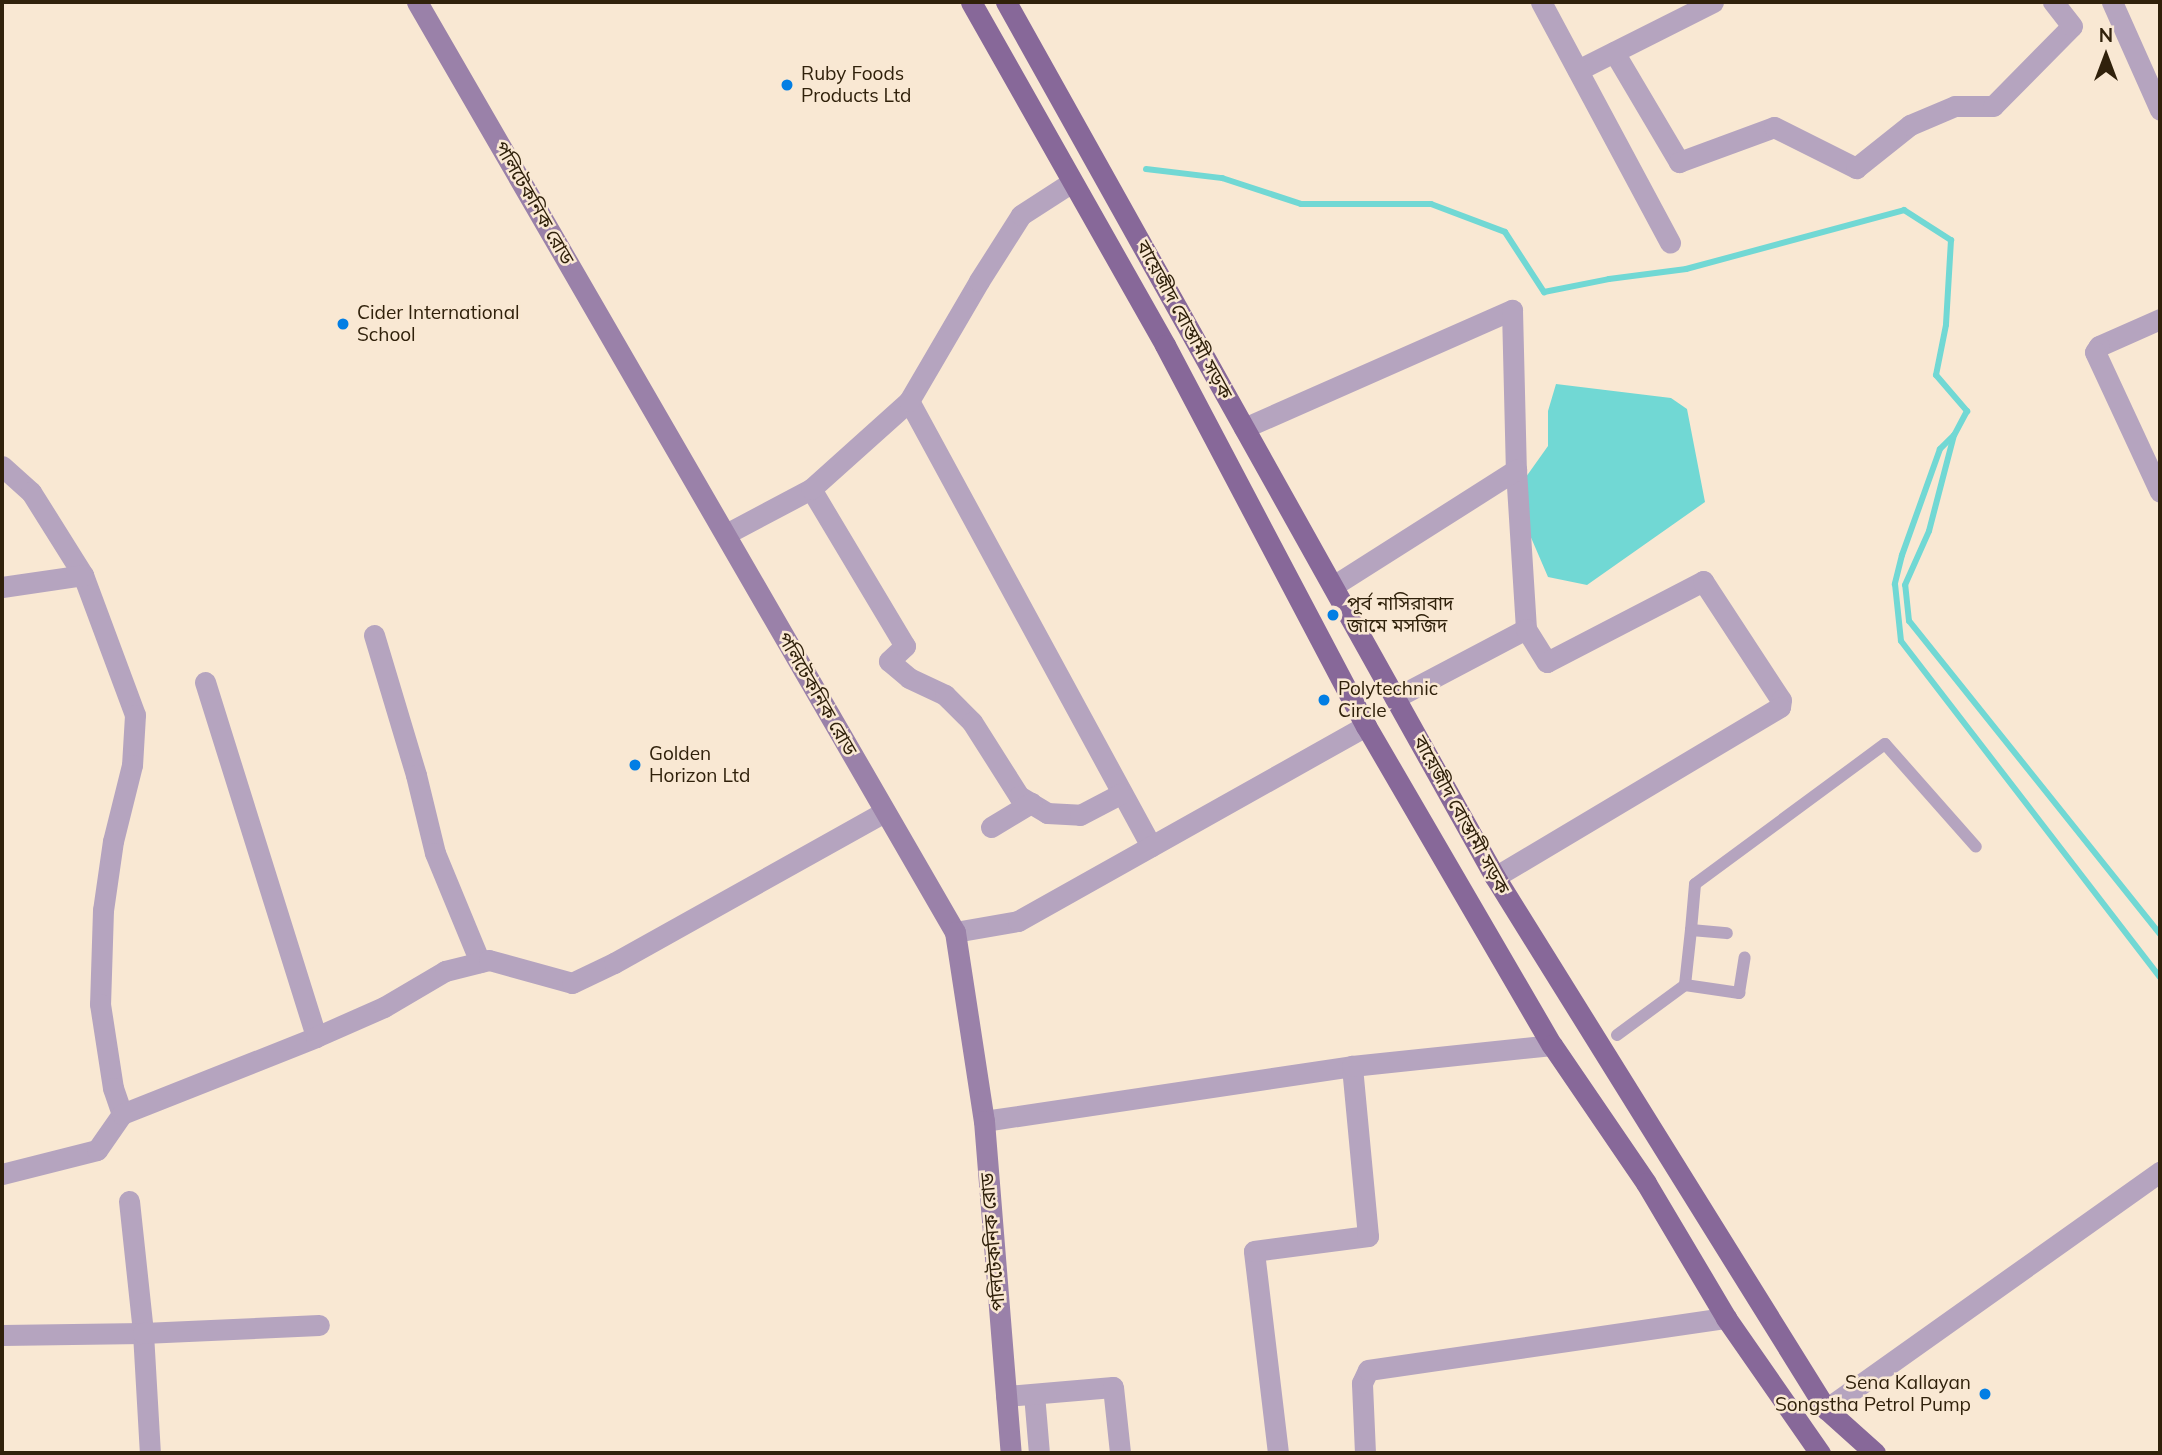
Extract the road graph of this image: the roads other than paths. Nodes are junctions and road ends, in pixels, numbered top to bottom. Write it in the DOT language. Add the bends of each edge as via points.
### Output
graph roads {
  1 [pos="417,2"];
  2 [pos="971,2"];
  3 [pos="1006,2"];
  4 [pos="1541,2"];
  5 [pos="1713,2"];
  6 [pos="2053,2"];
  7 [pos="2112,2"];
  8 [pos="1614,52"];
  9 [pos="1578,70"];
  10 [pos="2160,110"];
  11 [pos="1072,182"];
  12 [pos="1670,243"];
  13 [pos="2160,319"];
  14 [pos="909,401"];
  15 [pos="1244,428"];
  16 [pos="2,466"];
  17 [pos="1516,470"];
  18 [pos="811,489"];
  19 [pos="2160,492"];
  20 [pos="726,534"];
  21 [pos="82,575"];
  22 [pos="1333,586"];
  23 [pos="2,587"];
  24 [pos="1526,629"];
  25 [pos="374,635"];
  26 [pos="205,682"];
  27 [pos="1395,698"];
  28 [pos="1366,726"];
  29 [pos="1122,793"];
  30 [pos="1031,803"];
  31 [pos="884,812"];
  32 [pos="991,827"];
  33 [pos="1151,846"];
  34 [pos="1976,847"];
  35 [pos="1495,877"];
  36 [pos="1691,930"];
  37 [pos="955,932"];
  38 [pos="1727,933"];
  39 [pos="1745,957"];
  40 [pos="480,962"];
  41 [pos="1685,985"];
  42 [pos="1617,1035"];
  43 [pos="316,1037"];
  44 [pos="1552,1045"];
  45 [pos="1352,1066"];
  46 [pos="122,1114"];
  47 [pos="984,1121"];
  48 [pos="2160,1172"];
  49 [pos="2,1174"];
  50 [pos="129,1201"];
  51 [pos="1726,1318"];
  52 [pos="319,1325"];
  53 [pos="144,1333"];
  54 [pos="2,1335"];
  55 [pos="1034,1394"];
  56 [pos="1006,1396"];
  57 [pos="1826,1409"];
  58 [pos="150,1453"];
  59 [pos="1011,1453"];
  60 [pos="1039,1453"];
  61 [pos="1120,1453"];
  62 [pos="1278,1453"];
  63 [pos="1365,1453"];
  64 [pos="1820,1453"];
  65 [pos="1875,1453"];
  1 -- 20 [label="main road, পলিটেকনিক রোড"];
  2 -- 11 [label="main road, বায়েজীদ বোস্তামী সড়ক"];
  3 -- 15 [label="main road, বায়েজীদ বোস্তামী সড়ক"];
  4 -- 9 [label="street"];
  5 -- 8 [label="street"];
  6 -- 8 [label="street" via="2072,26 1993,106 1955,106 1910,125 1856,168 1774,127 1679,162"];
  7 -- 10 [label="street"];
  8 -- 9 [label="street"];
  9 -- 12 [label="street"];
  11 -- 14 [label="street" via="1021,215"];
  11 -- 28 [label="main road, বায়েজীদ বোস্তামী সড়ক" via="1165,345"];
  13 -- 19 [label="street" via="2099,346 2095,352"];
  14 -- 18 [label="street"];
  14 -- 29 [label="street"];
  15 -- 17 [label="street" via="1512,310"];
  15 -- 22 [label="main road, বায়েজীদ বোস্তামী সড়ক"];
  16 -- 21 [label="street" via="32,492"];
  17 -- 22 [label="street"];
  17 -- 24 [label="street"];
  18 -- 20 [label="street"];
  18 -- 30 [label="street" via="905,646 889,661 909,678 945,695 972,722 1019,796"];
  20 -- 31 [label="main road, পলিটেকনিক রোড"];
  21 -- 23 [label="street"];
  21 -- 46 [label="street" via="135,715 132,765 113,841 103,910 100,1004 113,1088"];
  22 -- 27 [label="main road, বায়েজীদ বোস্তামী সড়ক"];
  24 -- 27 [label="street"];
  24 -- 35 [label="street" via="1547,662 1703,581 1782,704"];
  25 -- 40 [label="street" via="435,853"];
  26 -- 43 [label="street"];
  27 -- 35 [label="main road, বায়েজীদ বোস্তামী সড়ক"];
  28 -- 33 [label="street"];
  28 -- 44 [label="main road, বায়েজীদ বোস্তামী সড়ক"];
  29 -- 30 [label="street" via="1080,815 1047,813"];
  29 -- 33 [label="street"];
  30 -- 32 [label="street"];
  31 -- 37 [label="main road, পলিটেকনিক রোড"];
  31 -- 40 [label="street" via="572,982 489,960"];
  33 -- 37 [label="street" via="1018,921"];
  34 -- 36 [label="lane" via="1885,744 1695,884"];
  35 -- 57 [label="main road, বায়েজীদ বোস্তামী সড়ক"];
  36 -- 38 [label="lane"];
  36 -- 41 [label="lane"];
  37 -- 47 [label="main road, পলিটেকনিক রোড"];
  39 -- 41 [label="lane" via="1739,993"];
  40 -- 43 [label="street" via="445,971 384,1007"];
  41 -- 42 [label="lane"];
  43 -- 46 [label="street"];
  44 -- 45 [label="street"];
  44 -- 51 [label="main road, বায়েজীদ বোস্তামী সড়ক" via="1646,1183"];
  45 -- 47 [label="street"];
  45 -- 62 [label="street" via="1368,1236 1254,1251"];
  46 -- 49 [label="street" via="97,1150"];
  47 -- 56 [label="main road, পলিটেকনিক রোড"];
  48 -- 57 [label="street"];
  50 -- 53 [label="street"];
  51 -- 63 [label="street" via="1368,1370 1362,1383"];
  51 -- 64 [label="main road, বায়েজীদ বোস্তামী সড়ক"];
  52 -- 53 [label="street"];
  53 -- 54 [label="street"];
  53 -- 58 [label="street"];
  55 -- 56 [label="street"];
  55 -- 60 [label="street"];
  55 -- 61 [label="street" via="1113,1387"];
  56 -- 59 [label="main road, পলিটেকনিক রোড"];
  57 -- 65 [label="main road, বায়েজীদ বোস্তামী সড়ক"];
}
